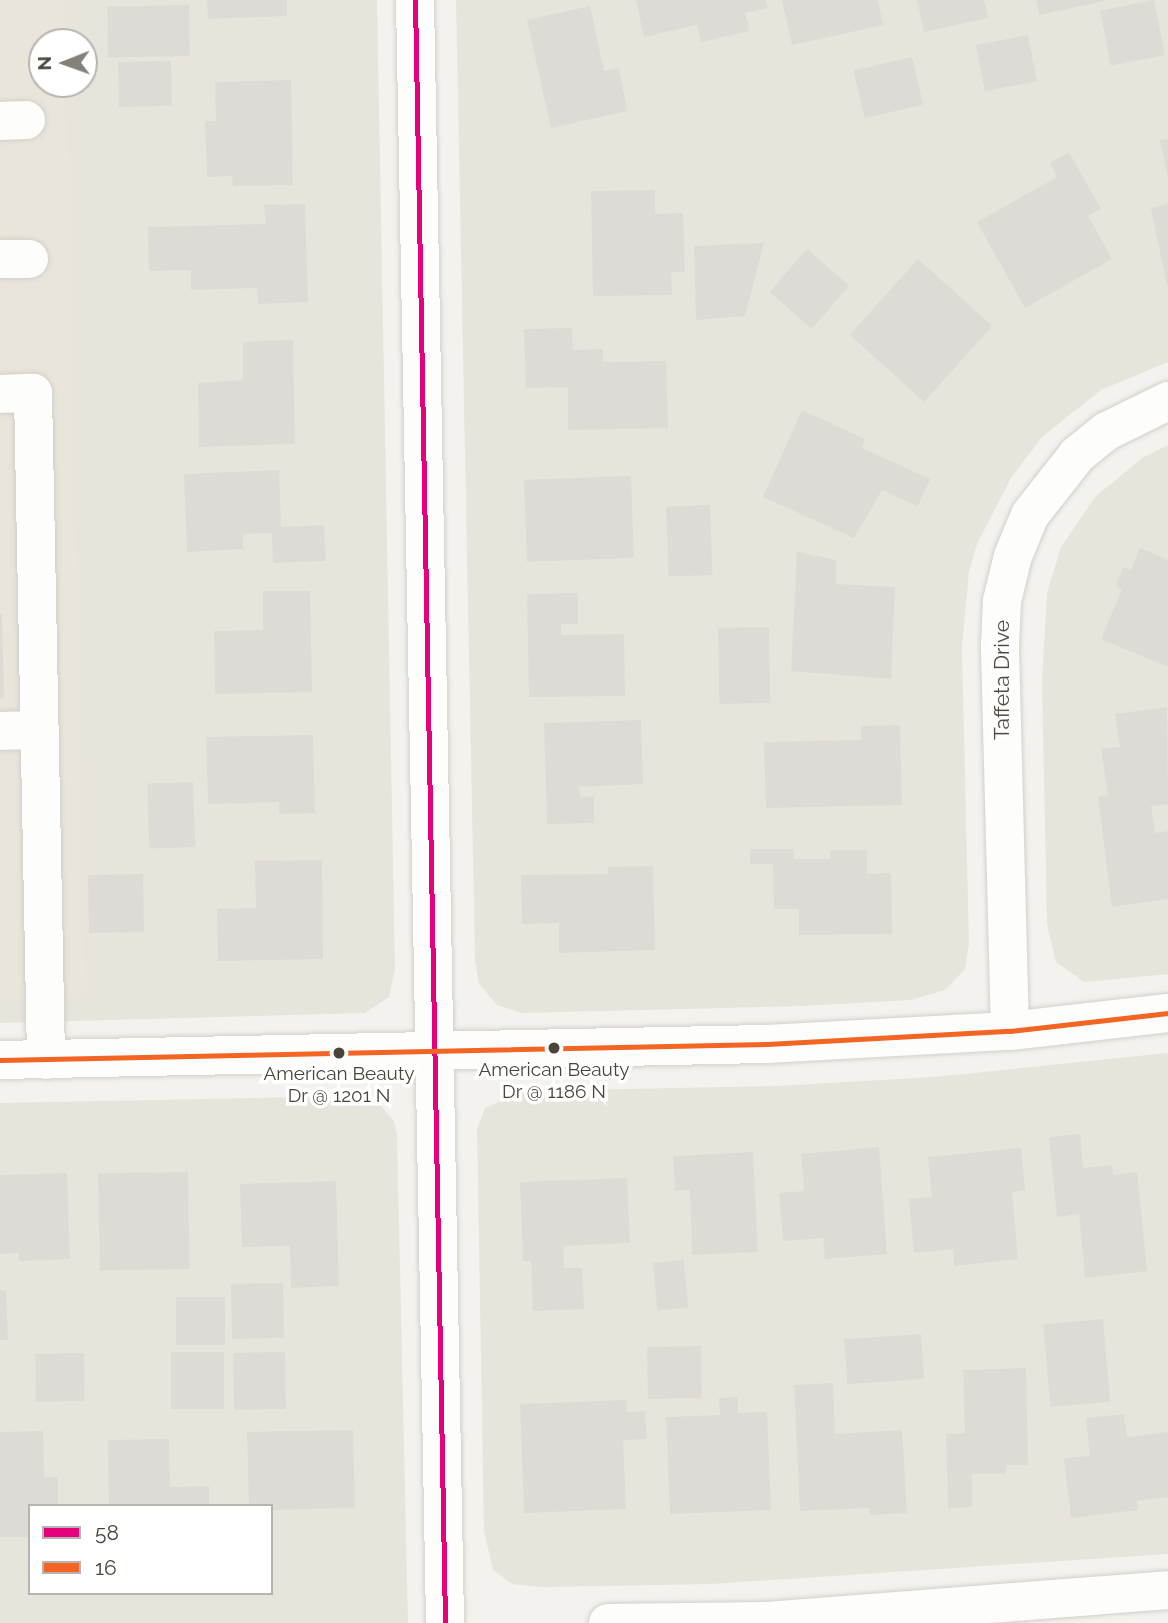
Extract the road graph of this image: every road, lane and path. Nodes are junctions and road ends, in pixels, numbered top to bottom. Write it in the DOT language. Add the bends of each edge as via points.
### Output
graph roads {
  1 [pos="415,0"];
  2 [pos="0,394"];
  3 [pos="1168,401"];
  4 [pos="40,730"];
  5 [pos="0,731"];
  6 [pos="1168,1013"];
  7 [pos="1010,1031"];
  8 [pos="434,1052"];
  9 [pos="0,1060"];
  10 [pos="46,1060"];
  11 [pos="1168,1590"];
  12 [pos="445,1623"];
  13 [pos="608,1623"];
  1 -- 8 [label="street"];
  2 -- 4 [label="street" via="33,393"];
  3 -- 7 [label="street, Taffeta Drive" via="1107,431 1077,455 1030,515 1013,556 1002,601 1000,645"];
  4 -- 5 [label="street"];
  4 -- 10 [label="street"];
  6 -- 7 [label="street"];
  7 -- 8 [label="street" via="767,1044"];
  8 -- 10 [label="street"];
  8 -- 12 [label="street"];
  9 -- 10 [label="street"];
  11 -- 13 [label="street" via="780,1620"];
}
